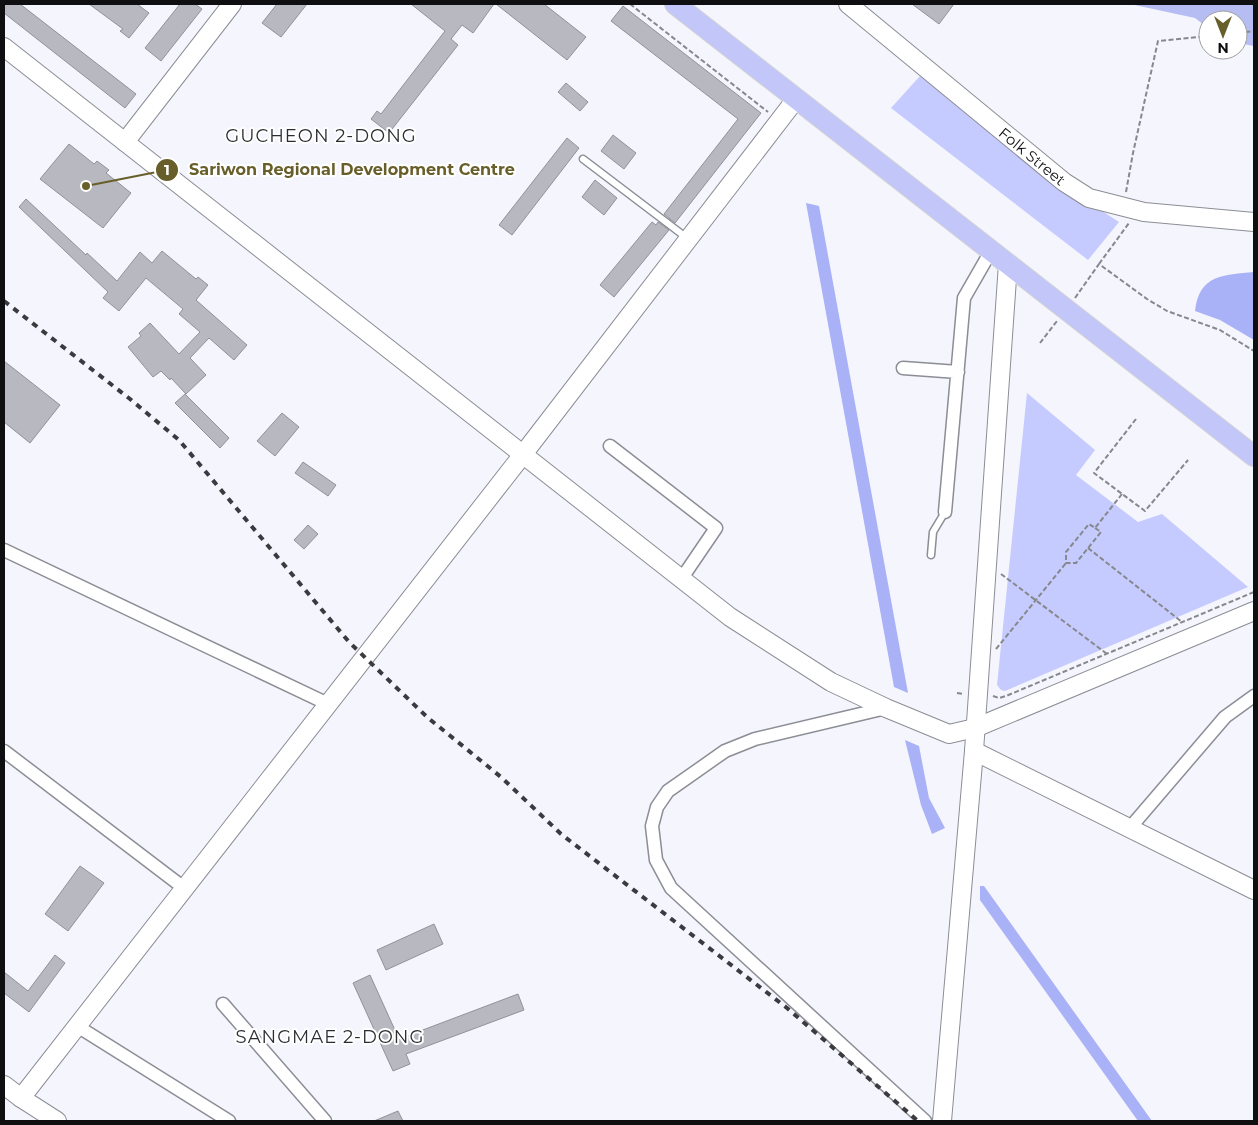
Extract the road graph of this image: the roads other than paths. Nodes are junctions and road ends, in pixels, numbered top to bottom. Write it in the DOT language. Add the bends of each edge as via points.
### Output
graph roads {
  1 [pos="232,4"];
  2 [pos="675,4"];
  3 [pos="848,4"];
  4 [pos="4,47"];
  5 [pos="796,99"];
  6 [pos="125,142"];
  7 [pos="583,159"];
  8 [pos="1254,222"];
  9 [pos="688,239"];
  10 [pos="991,251"];
  11 [pos="1008,264"];
  12 [pos="903,368"];
  13 [pos="958,372"];
  14 [pos="610,446"];
  15 [pos="524,454"];
  16 [pos="1254,456"];
  17 [pos="945,512"];
  18 [pos="4,550"];
  19 [pos="931,555"];
  20 [pos="682,578"];
  21 [pos="1254,611"];
  22 [pos="1254,696"];
  23 [pos="328,704"];
  24 [pos="886,708"];
  25 [pos="975,728"];
  26 [pos="4,750"];
  27 [pos="974,751"];
  28 [pos="1129,829"];
  29 [pos="184,888"];
  30 [pos="1254,890"];
  31 [pos="223,1004"];
  32 [pos="76,1026"];
  33 [pos="4,1085"];
  34 [pos="20,1098"];
  35 [pos="57,1121"];
  36 [pos="229,1121"];
  37 [pos="325,1121"];
  38 [pos="926,1121"];
  39 [pos="942,1121"];
  1 -- 6 [label="street"];
  2 -- 5 [label="main road"];
  3 -- 8 [label="street, Folk Street" via="1064,182 1090,198 1171,216"];
  4 -- 6 [label="street"];
  5 -- 9 [label="street"];
  5 -- 10 [label="main road"];
  6 -- 15 [label="street"];
  7 -- 9 [label="lane"];
  9 -- 15 [label="street"];
  10 -- 11 [label="main road"];
  10 -- 13 [label="street" via="964,298"];
  11 -- 16 [label="main road"];
  11 -- 25 [label="street"];
  12 -- 13 [label="street"];
  13 -- 17 [label="street"];
  14 -- 20 [label="street" via="716,528"];
  15 -- 20 [label="street"];
  15 -- 23 [label="street"];
  17 -- 19 [label="lane" via="933,532"];
  18 -- 23 [label="street"];
  20 -- 24 [label="street" via="730,617 831,682"];
  21 -- 25 [label="street"];
  22 -- 28 [label="street" via="1225,717"];
  23 -- 29 [label="street"];
  24 -- 25 [label="street" via="948,734"];
  24 -- 38 [label="street" via="755,739 725,751 668,791 657,806 652,826 656,860 671,888"];
  25 -- 27 [label="street"];
  26 -- 29 [label="street"];
  27 -- 28 [label="street"];
  27 -- 39 [label="street"];
  28 -- 30 [label="street"];
  29 -- 32 [label="street"];
  31 -- 37 [label="street"];
  32 -- 34 [label="street"];
  32 -- 36 [label="street"];
  33 -- 34 [label="street"];
  34 -- 35 [label="street"];
}
